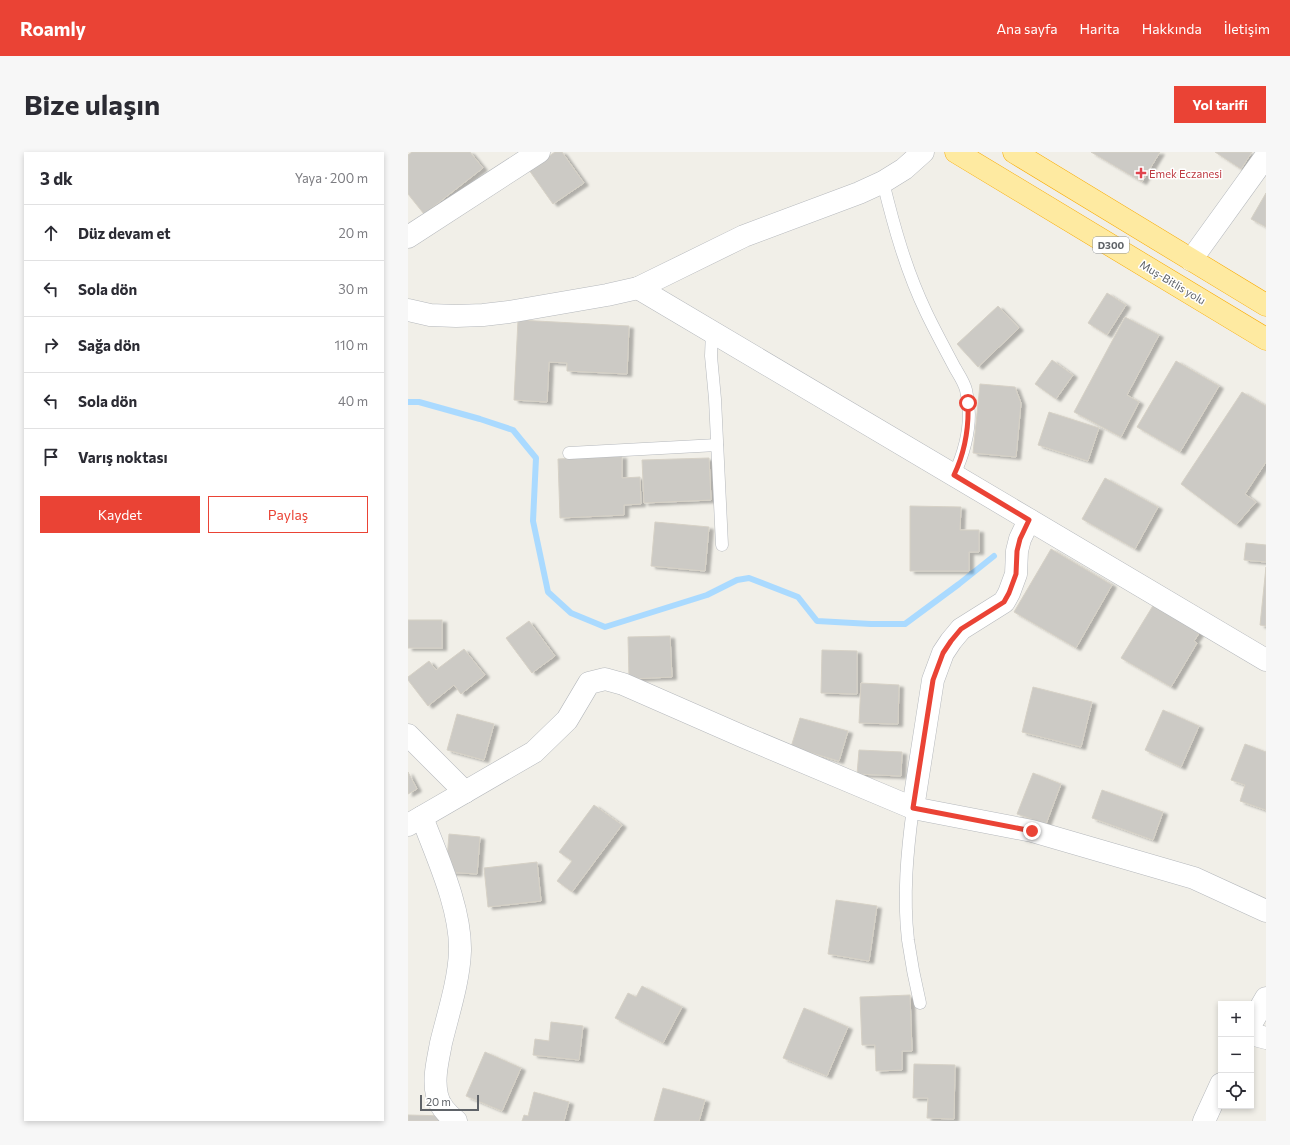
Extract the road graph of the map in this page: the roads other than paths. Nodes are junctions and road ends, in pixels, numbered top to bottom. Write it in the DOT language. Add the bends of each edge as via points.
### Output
graph roads {
  1 [pos="539,152"];
  2 [pos="923,152"];
  3 [pos="956,152"];
  4 [pos="1022,154"];
  5 [pos="1266,156"];
  6 [pos="884,182"];
  7 [pos="408,237"];
  8 [pos="1191,260"];
  9 [pos="638,288"];
  10 [pos="1266,305"];
  11 [pos="408,310"];
  12 [pos="712,331"];
  13 [pos="1266,338"];
  14 [pos="717,445"];
  15 [pos="569,454"];
  16 [pos="954,475"];
  17 [pos="1029,520"];
  18 [pos="722,545"];
  19 [pos="1266,660"];
  20 [pos="408,735"];
  21 [pos="465,792"];
  22 [pos="913,808"];
  23 [pos="415,821"];
  24 [pos="1266,911"];
  25 [pos="1266,998"];
  26 [pos="920,1003"];
  27 [pos="1254,1019"];
  28 [pos="1254,1035"];
  29 [pos="1266,1038"];
  30 [pos="1218,1091"];
  31 [pos="456,1121"];
  32 [pos="1204,1121"];
  1 -- 7 [label="street"];
  2 -- 6 [label="street"];
  3 -- 13 [label="highway, Muş-Bitlis yolu / D300"];
  4 -- 8 [label="highway, D300"];
  5 -- 8 [label="street"];
  6 -- 9 [label="street" via="744,236"];
  6 -- 16 [label="lane" via="891,216 913,283 966,388 967,434"];
  8 -- 10 [label="highway, D300"];
  9 -- 11 [label="street" via="483,315 456,316"];
  9 -- 12 [label="street"];
  12 -- 14 [label="lane" via="711,356"];
  12 -- 16 [label="street"];
  14 -- 15 [label="lane"];
  14 -- 18 [label="lane"];
  16 -- 17 [label="street"];
  17 -- 19 [label="street"];
  17 -- 22 [label="street" via="1020,539 1013,584 1004,602 961,629 943,653 937,666"];
  20 -- 21 [label="street"];
  21 -- 22 [label="street" via="534,752 567,720 588,683 605,679 623,684"];
  21 -- 23 [label="street"];
  22 -- 24 [label="street" via="1032,831 1194,878"];
  22 -- 26 [label="lane" via="908,842 906,907 908,939"];
  23 -- 31 [label="street" via="452,899 459,936 459,966 436,1065 435,1086 442,1107"];
  25 -- 27 [label="street"];
  28 -- 29 [label="street"];
  30 -- 32 [label="street"];
}
